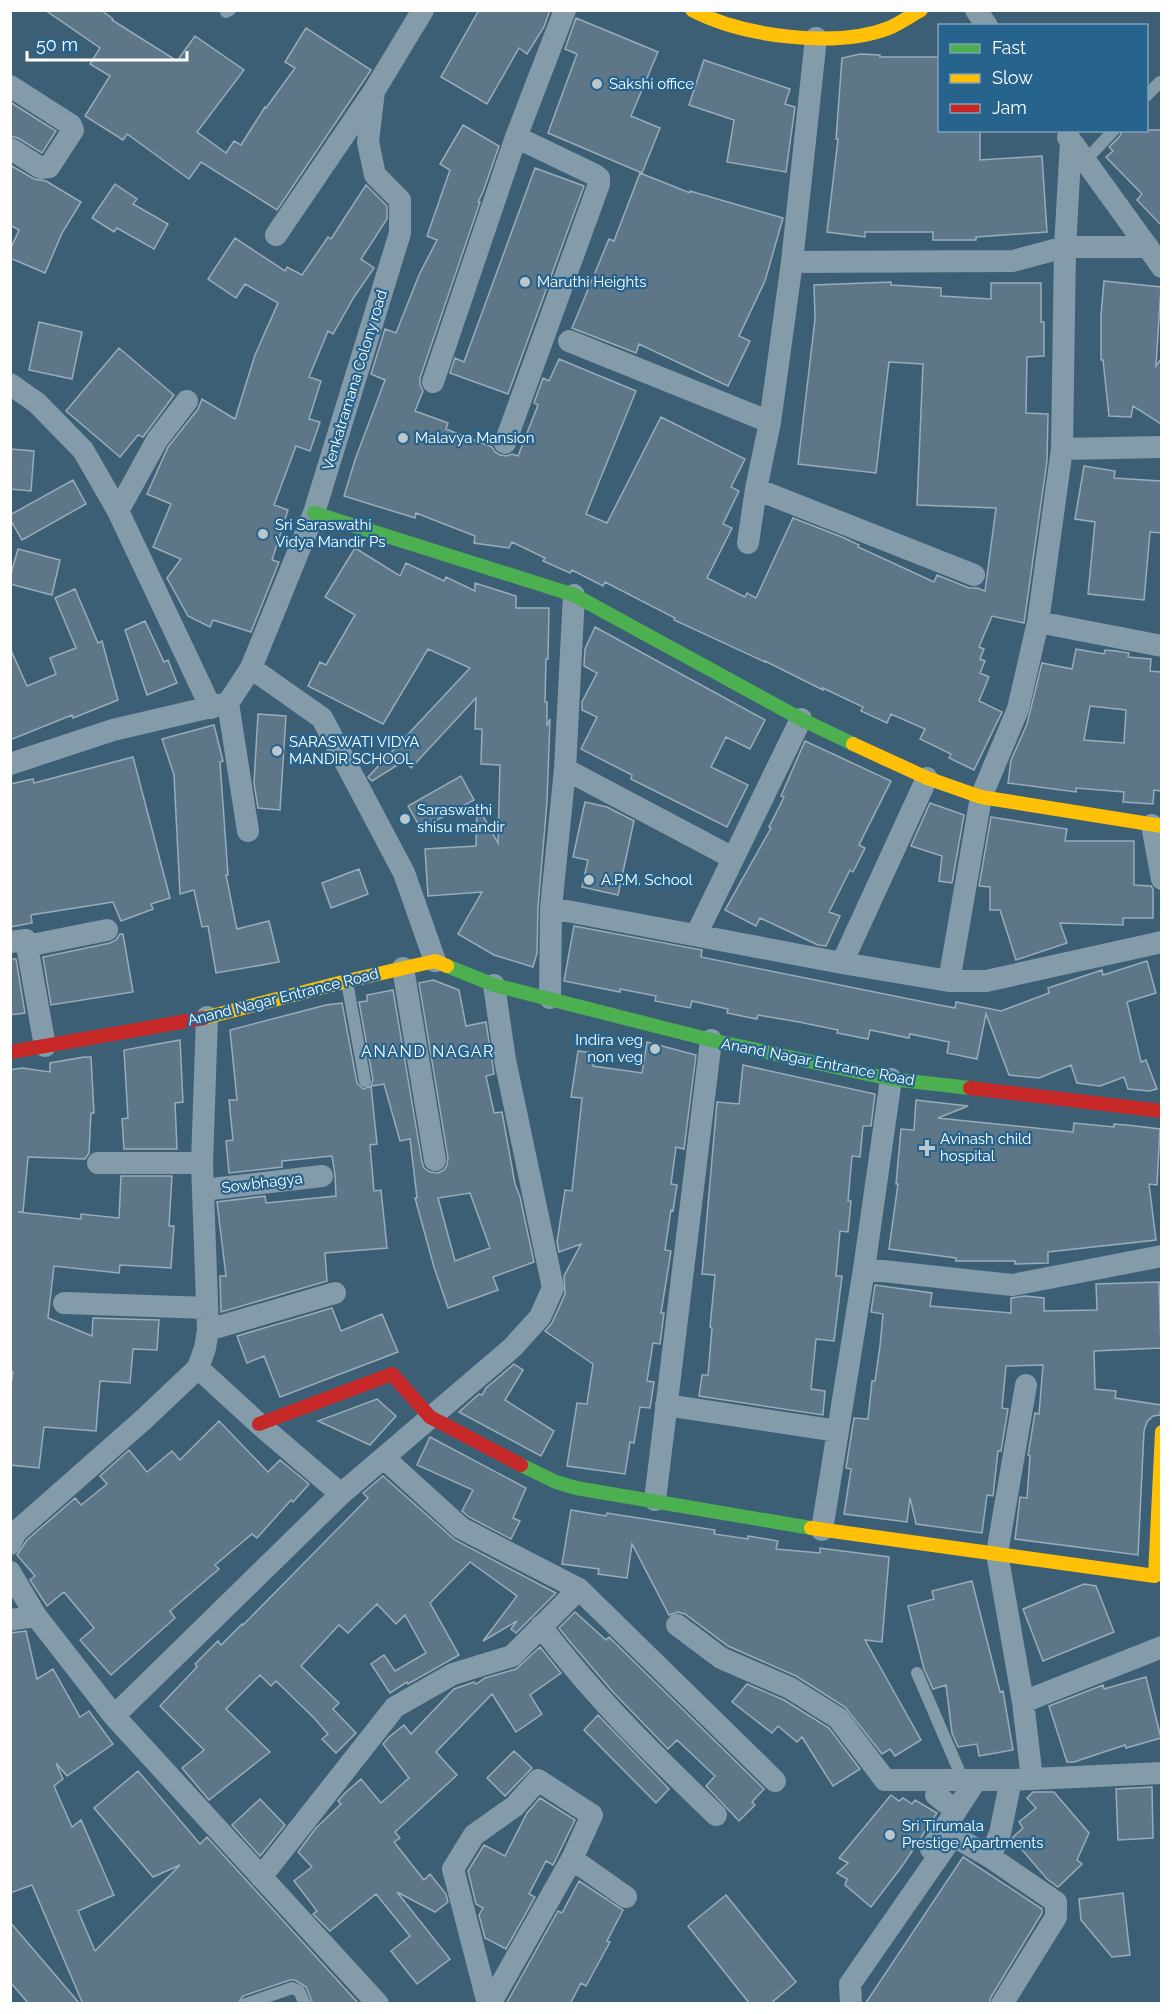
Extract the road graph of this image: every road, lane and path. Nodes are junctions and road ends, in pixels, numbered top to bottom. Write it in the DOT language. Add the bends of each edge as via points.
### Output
graph roads {
  1 [pos="423,10"];
  2 [pos="565,10"];
  3 [pos="692,10"];
  4 [pos="921,10"];
  5 [pos="976,10"];
  6 [pos="986,24"];
  7 [pos="816,38"];
  8 [pos="1160,82"];
  9 [pos="10,86"];
  10 [pos="374,91"];
  11 [pos="1148,94"];
  12 [pos="1112,132"];
  13 [pos="1067,136"];
  14 [pos="516,137"];
  15 [pos="11,149"];
  16 [pos="1086,160"];
  17 [pos="276,235"];
  18 [pos="1065,247"];
  19 [pos="1148,247"];
  20 [pos="792,262"];
  21 [pos="1161,267"];
  22 [pos="569,341"];
  23 [pos="433,382"];
  24 [pos="10,384"];
  25 [pos="187,401"];
  26 [pos="770,422"];
  27 [pos="505,443"];
  28 [pos="1161,447"];
  29 [pos="1062,449"];
  30 [pos="756,489"];
  31 [pos="118,511"];
  32 [pos="314,513"];
  33 [pos="748,543"];
  34 [pos="974,575"];
  35 [pos="574,595"];
  36 [pos="1038,622"];
  37 [pos="1161,646"];
  38 [pos="251,668"];
  39 [pos="219,705"];
  40 [pos="801,719"];
  41 [pos="10,764"];
  42 [pos="565,769"];
  43 [pos="927,778"];
  44 [pos="981,797"];
  45 [pos="1157,826"];
  46 [pos="248,831"];
  47 [pos="733,858"];
  48 [pos="1161,879"];
  49 [pos="551,908"];
  50 [pos="107,930"];
  51 [pos="696,935"];
  52 [pos="1161,942"];
  53 [pos="19,944"];
  54 [pos="435,961"];
  55 [pos="842,963"];
  56 [pos="403,968"];
  57 [pos="347,981"];
  58 [pos="950,981"];
  59 [pos="494,985"];
  60 [pos="550,998"];
  61 [pos="207,1017"];
  62 [pos="711,1040"];
  63 [pos="45,1046"];
  64 [pos="10,1052"];
  65 [pos="891,1079"];
  66 [pos="365,1081"];
  67 [pos="1161,1111"];
  68 [pos="435,1160"];
  69 [pos="98,1163"];
  70 [pos="202,1163"];
  71 [pos="322,1176"];
  72 [pos="203,1190"];
  73 [pos="1161,1256"];
  74 [pos="864,1269"];
  75 [pos="335,1293"];
  76 [pos="64,1303"];
  77 [pos="207,1319"];
  78 [pos="198,1368"];
  79 [pos="1026,1385"];
  80 [pos="666,1405"];
  81 [pos="430,1417"];
  82 [pos="259,1424"];
  83 [pos="838,1431"];
  84 [pos="1161,1432"];
  85 [pos="384,1458"];
  86 [pos="340,1494"];
  87 [pos="655,1500"];
  88 [pos="822,1530"];
  89 [pos="10,1544"];
  90 [pos="997,1552"];
  91 [pos="10,1572"];
  92 [pos="579,1589"];
  93 [pos="36,1616"];
  94 [pos="10,1620"];
  95 [pos="677,1625"];
  96 [pos="541,1626"];
  97 [pos="1161,1647"];
  98 [pos="917,1673"];
  99 [pos="1023,1702"];
  100 [pos="114,1716"];
  101 [pos="1161,1773"];
  102 [pos="1021,1779"];
  103 [pos="969,1780"];
  104 [pos="776,1781"];
  105 [pos="936,1795"];
  106 [pos="956,1810"];
  107 [pos="716,1815"];
  108 [pos="990,1857"];
  109 [pos="572,1859"];
  110 [pos="261,1877"];
  111 [pos="626,1897"];
  112 [pos="891,1911"];
  113 [pos="246,2004"];
  114 [pos="304,2004"];
  115 [pos="378,2004"];
  116 [pos="489,2004"];
  117 [pos="851,2004"];
  118 [pos="1002,2004"];
  1 -- 10 [label="street"];
  2 -- 14 [label="street"];
  3 -- 7 [label="street" via="711,20 778,36"];
  4 -- 7 [label="street" via="888,27 842,39"];
  5 -- 6 [label="street"];
  7 -- 20 [label="street"];
  8 -- 11 [label="lane"];
  9 -- 15 [label="street" via="73,130 49,167 41,168"];
  10 -- 17 [label="street"];
  10 -- 32 [label="street, Venkatramana Colony road" via="368,142 375,175 400,200 400,233"];
  12 -- 16 [label="lane"];
  13 -- 16 [label="street"];
  13 -- 18 [label="street"];
  14 -- 23 [label="street"];
  14 -- 27 [label="street" via="595,175 599,184"];
  16 -- 19 [label="street"];
  18 -- 19 [label="street"];
  18 -- 20 [label="street" via="1013,261"];
  18 -- 29 [label="street"];
  19 -- 21 [label="street"];
  20 -- 26 [label="street"];
  22 -- 26 [label="street"];
  24 -- 31 [label="street" via="37,403 83,450"];
  25 -- 31 [label="street" via="157,440"];
  26 -- 30 [label="street"];
  28 -- 29 [label="street"];
  29 -- 36 [label="street"];
  30 -- 33 [label="street"];
  30 -- 34 [label="street"];
  31 -- 39 [label="street"];
  32 -- 35 [label="street"];
  32 -- 38 [label="street, Venkatramana Colony road"];
  35 -- 40 [label="street"];
  35 -- 42 [label="street"];
  36 -- 37 [label="street"];
  36 -- 44 [label="street" via="1018,709"];
  38 -- 39 [label="street, Venkatramana Colony road"];
  38 -- 54 [label="street" via="322,718 404,873"];
  39 -- 41 [label="street" via="113,730"];
  39 -- 46 [label="street"];
  40 -- 43 [label="street"];
  40 -- 47 [label="street"];
  42 -- 47 [label="street"];
  42 -- 49 [label="street"];
  43 -- 44 [label="street"];
  43 -- 55 [label="street"];
  44 -- 45 [label="street"];
  44 -- 58 [label="street"];
  45 -- 48 [label="street"];
  47 -- 51 [label="street"];
  49 -- 51 [label="street"];
  49 -- 60 [label="street"];
  50 -- 53 [label="street"];
  51 -- 55 [label="street"];
  52 -- 58 [label="street" via="986,981"];
  53 -- 63 [label="street"];
  54 -- 56 [label="street, Anand Nagar Entrance Road"];
  54 -- 59 [label="street, Anand Nagar Entrance Road"];
  55 -- 58 [label="street"];
  56 -- 57 [label="street, Anand Nagar Entrance Road"];
  56 -- 68 [label="street"];
  57 -- 61 [label="street, Anand Nagar Entrance Road"];
  57 -- 66 [label="lane"];
  59 -- 60 [label="street, Anand Nagar Entrance Road"];
  59 -- 81 [label="street" via="505,1060 553,1288 540,1317 513,1347"];
  60 -- 62 [label="street, Anand Nagar Entrance Road"];
  61 -- 63 [label="street, Anand Nagar Entrance Road"];
  61 -- 70 [label="street"];
  62 -- 65 [label="street, Anand Nagar Entrance Road"];
  62 -- 80 [label="street"];
  63 -- 64 [label="street, Anand Nagar Entrance Road"];
  65 -- 67 [label="street, Anand Nagar Entrance Road"];
  65 -- 74 [label="street"];
  69 -- 70 [label="street"];
  70 -- 72 [label="street"];
  71 -- 72 [label="street, Sowbhagya"];
  72 -- 77 [label="street"];
  73 -- 74 [label="street" via="1012,1285"];
  74 -- 83 [label="street"];
  75 -- 77 [label="street"];
  76 -- 77 [label="street"];
  77 -- 78 [label="street" via="205,1348"];
  78 -- 82 [label="street"];
  78 -- 89 [label="street" via="16,1532"];
  79 -- 90 [label="street"];
  80 -- 83 [label="street"];
  80 -- 87 [label="street"];
  81 -- 82 [label="street" via="392,1374"];
  81 -- 85 [label="street"];
  81 -- 87 [label="street" via="556,1482"];
  82 -- 86 [label="street"];
  83 -- 88 [label="street"];
  84 -- 90 [label="street" via="1155,1576"];
  85 -- 86 [label="street"];
  85 -- 92 [label="street" via="461,1528"];
  86 -- 100 [label="street"];
  87 -- 88 [label="street"];
  88 -- 90 [label="street"];
  90 -- 99 [label="street"];
  91 -- 93 [label="street"];
  92 -- 96 [label="street"];
  92 -- 104 [label="street"];
  93 -- 94 [label="street"];
  93 -- 100 [label="street"];
  95 -- 103 [label="street" via="721,1658 790,1688 838,1718 885,1780"];
  96 -- 107 [label="street" via="642,1743"];
  96 -- 110 [label="street" via="512,1656 453,1674 395,1707"];
  97 -- 99 [label="street"];
  98 -- 103 [label="lane"];
  99 -- 102 [label="street"];
  100 -- 110 [label="street"];
  101 -- 102 [label="street"];
  102 -- 103 [label="street"];
  102 -- 108 [label="street"];
  103 -- 106 [label="street"];
  105 -- 106 [label="street"];
  106 -- 112 [label="street"];
  108 -- 117 [label="street" via="962,1840 950,1840 850,1984"];
  108 -- 118 [label="street" via="1049,1896 1056,1902 1057,1910"];
  109 -- 111 [label="street"];
  109 -- 116 [label="street"];
  109 -- 116 [label="street" via="592,1815 538,1780 515,1806 474,1835 453,1869"];
  110 -- 115 [label="street"];
  113 -- 114 [label="lane" via="292,1988 299,1991"];
}
